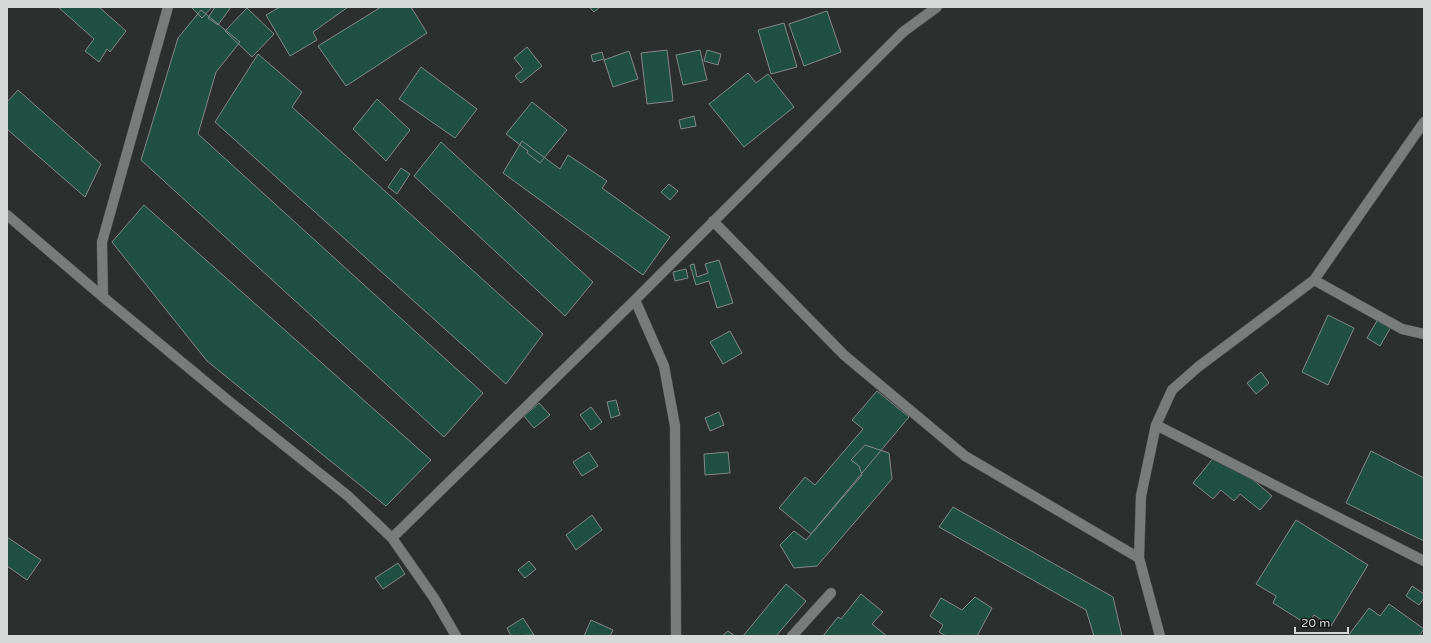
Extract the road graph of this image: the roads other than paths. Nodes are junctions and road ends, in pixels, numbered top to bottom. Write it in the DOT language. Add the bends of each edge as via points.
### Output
graph roads {
  1 [pos="168,7"];
  2 [pos="937,7"];
  3 [pos="1424,122"];
  4 [pos="7,215"];
  5 [pos="713,221"];
  6 [pos="1314,280"];
  7 [pos="103,297"];
  8 [pos="635,300"];
  9 [pos="1424,334"];
  10 [pos="1156,425"];
  11 [pos="392,538"];
  12 [pos="1139,558"];
  13 [pos="1424,561"];
  14 [pos="831,593"];
  15 [pos="456,636"];
  16 [pos="676,636"];
  17 [pos="792,636"];
  18 [pos="1160,636"];
  1 -- 7 [label="street" via="102,242"];
  2 -- 5 [label="street" via="903,32"];
  3 -- 6 [label="street"];
  4 -- 7 [label="street"];
  5 -- 8 [label="street"];
  5 -- 12 [label="street" via="844,355 965,456"];
  6 -- 9 [label="street" via="1402,329"];
  6 -- 10 [label="street" via="1198,367 1172,390"];
  7 -- 11 [label="street" via="348,496"];
  8 -- 11 [label="street"];
  8 -- 16 [label="street" via="664,366 675,426"];
  10 -- 12 [label="street" via="1141,496"];
  10 -- 13 [label="street"];
  11 -- 15 [label="street" via="434,598"];
  12 -- 18 [label="street"];
  14 -- 17 [label="street"];
}
